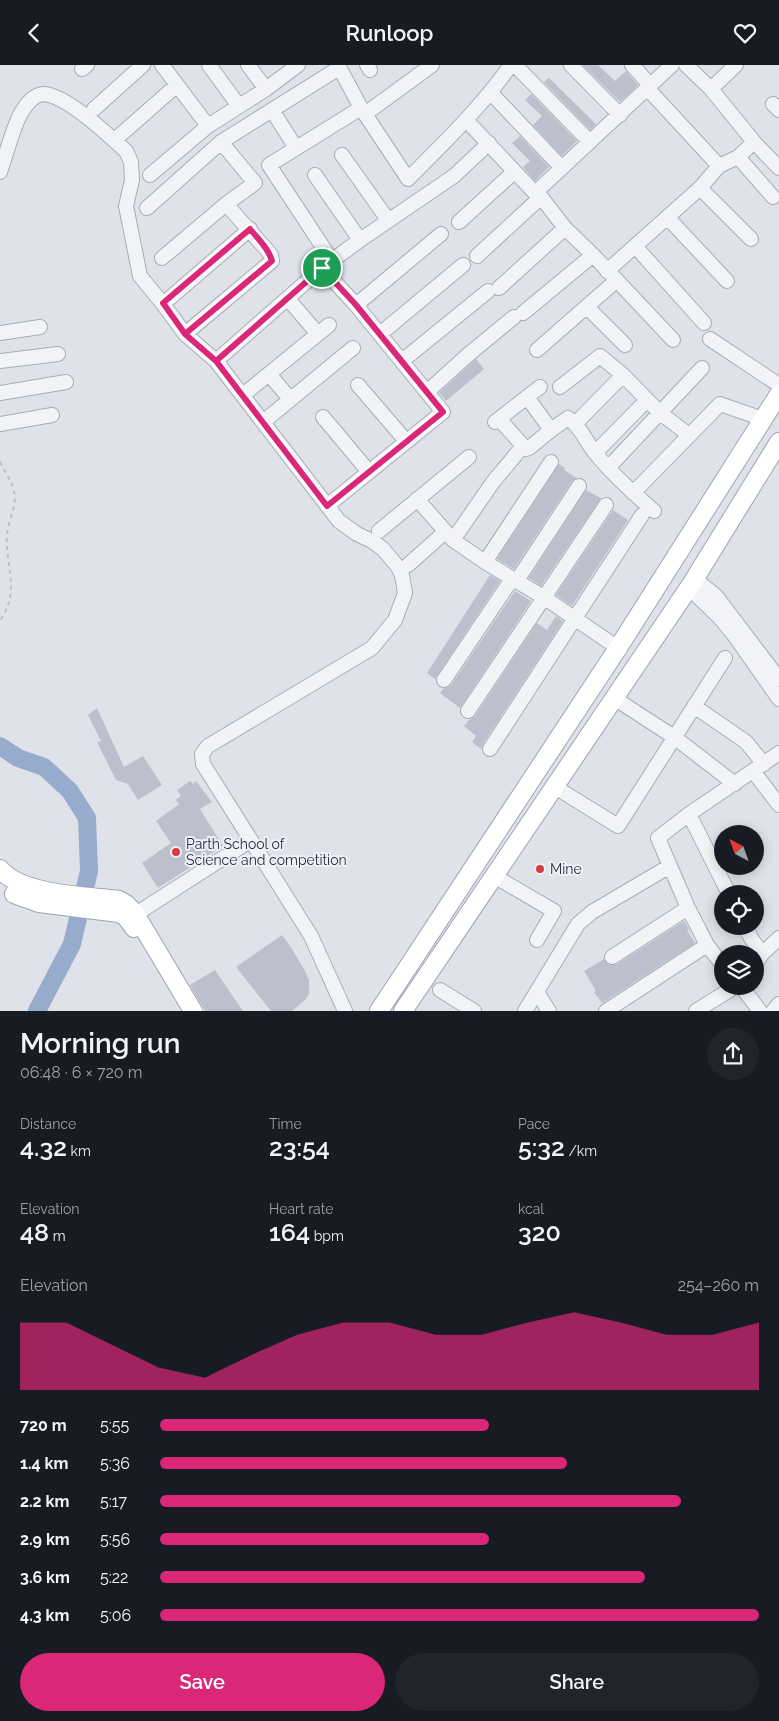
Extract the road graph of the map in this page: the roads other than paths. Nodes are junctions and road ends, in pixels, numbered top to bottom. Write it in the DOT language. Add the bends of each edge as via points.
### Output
graph roads {
  1 [pos="143,65"];
  2 [pos="162,65"];
  3 [pos="209,65"];
  4 [pos="248,65"];
  5 [pos="298,65"];
  6 [pos="432,65"];
  7 [pos="513,65"];
  8 [pos="570,65"];
  9 [pos="632,65"];
  10 [pos="672,65"];
  11 [pos="686,65"];
  12 [pos="736,65"];
  13 [pos="338,66"];
  14 [pos="177,85"];
  15 [pos="649,88"];
  16 [pos="266,89"];
  17 [pos="711,89"];
  18 [pos="491,93"];
  19 [pos="239,106"];
  20 [pos="94,109"];
  21 [pos="272,110"];
  22 [pos="363,111"];
  23 [pos="620,115"];
  24 [pos="466,121"];
  25 [pos="208,126"];
  26 [pos="118,137"];
  27 [pos="221,142"];
  28 [pos="754,142"];
  29 [pos="489,143"];
  30 [pos="590,143"];
  31 [pos="296,148"];
  32 [pos="342,155"];
  33 [pos="738,157"];
  34 [pos="718,166"];
  35 [pos="779,167"];
  36 [pos="562,168"];
  37 [pos="514,171"];
  38 [pos="0,172"];
  39 [pos="150,175"];
  40 [pos="315,175"];
  41 [pos="700,188"];
  42 [pos="538,195"];
  43 [pos="773,197"];
  44 [pos="226,204"];
  45 [pos="147,208"];
  46 [pos="667,217"];
  47 [pos="388,220"];
  48 [pos="459,222"];
  49 [pos="565,228"];
  50 [pos="250,229"];
  51 [pos="441,234"];
  52 [pos="751,239"];
  53 [pos="360,240"];
  54 [pos="635,246"];
  55 [pos="477,255"];
  56 [pos="592,255"];
  57 [pos="162,258"];
  58 [pos="327,264"];
  59 [pos="463,265"];
  60 [pos="612,276"];
  61 [pos="727,281"];
  62 [pos="288,299"];
  63 [pos="163,303"];
  64 [pos="356,305"];
  65 [pos="587,307"];
  66 [pos="704,323"];
  67 [pos="329,325"];
  68 [pos="40,327"];
  69 [pos="0,333"];
  70 [pos="185,334"];
  71 [pos="318,334"];
  72 [pos="380,334"];
  73 [pos="710,339"];
  74 [pos="673,340"];
  75 [pos="624,345"];
  76 [pos="353,348"];
  77 [pos="537,350"];
  78 [pos="58,354"];
  79 [pos="0,361"];
  80 [pos="216,361"];
  81 [pos="402,361"];
  82 [pos="702,368"];
  83 [pos="269,374"];
  84 [pos="622,375"];
  85 [pos="66,382"];
  86 [pos="358,385"];
  87 [pos="779,385"];
  88 [pos="540,387"];
  89 [pos="560,387"];
  90 [pos="427,392"];
  91 [pos="0,393"];
  92 [pos="779,393"];
  93 [pos="242,395"];
  94 [pos="527,397"];
  95 [pos="290,399"];
  96 [pos="646,401"];
  97 [pos="659,412"];
  98 [pos="52,415"];
  99 [pos="324,417"];
  100 [pos="763,419"];
  101 [pos="263,422"];
  102 [pos="576,423"];
  103 [pos="0,424"];
  104 [pos="551,430"];
  105 [pos="689,435"];
  106 [pos="406,441"];
  107 [pos="779,441"];
  108 [pos="518,453"];
  109 [pos="594,453"];
  110 [pos="469,457"];
  111 [pos="550,462"];
  112 [pos="608,468"];
  113 [pos="369,472"];
  114 [pos="578,486"];
  115 [pos="633,493"];
  116 [pos="418,499"];
  117 [pos="606,505"];
  118 [pos="327,506"];
  119 [pos="380,531"];
  120 [pos="449,536"];
  121 [pos="485,562"];
  122 [pos="408,565"];
  123 [pos="514,581"];
  124 [pos="692,584"];
  125 [pos="545,598"];
  126 [pos="575,619"];
  127 [pos="618,648"];
  128 [pos="725,658"];
  129 [pos="779,679"];
  130 [pos="444,680"];
  131 [pos="614,698"];
  132 [pos="779,699"];
  133 [pos="694,706"];
  134 [pos="468,711"];
  135 [pos="674,737"];
  136 [pos="490,749"];
  137 [pos="779,753"];
  138 [pos="758,767"];
  139 [pos="735,784"];
  140 [pos="555,787"];
  141 [pos="779,805"];
  142 [pos="689,814"];
  143 [pos="251,840"];
  144 [pos="670,866"];
  145 [pos="0,869"];
  146 [pos="494,876"];
  147 [pos="0,885"];
  148 [pos="724,885"];
  149 [pos="34,895"];
  150 [pos="688,908"];
  151 [pos="125,909"];
  152 [pos="779,938"];
  153 [pos="537,940"];
  154 [pos="707,945"];
  155 [pos="714,954"];
  156 [pos="764,954"];
  157 [pos="612,957"];
  158 [pos="440,990"];
  159 [pos="537,992"];
  160 [pos="722,995"];
  161 [pos="748,995"];
  162 [pos="779,1004"];
  163 [pos="341,1007"];
  164 [pos="182,1011"];
  165 [pos="193,1011"];
  166 [pos="379,1011"];
  167 [pos="402,1011"];
  168 [pos="474,1011"];
  169 [pos="525,1011"];
  170 [pos="549,1011"];
  171 [pos="606,1011"];
  172 [pos="696,1011"];
  173 [pos="760,1011"];
  174 [pos="773,1011"];
  1 -- 20 [label="street"];
  2 -- 14 [label="street"];
  3 -- 19 [label="street"];
  4 -- 16 [label="street"];
  5 -- 16 [label="street"];
  6 -- 22 [label="street"];
  7 -- 18 [label="street"];
  7 -- 30 [label="street"];
  8 -- 23 [label="street"];
  9 -- 15 [label="street"];
  10 -- 15 [label="street"];
  11 -- 17 [label="street"];
  12 -- 17 [label="street"];
  13 -- 21 [label="street"];
  13 -- 22 [label="street"];
  14 -- 25 [label="street"];
  14 -- 26 [label="street"];
  15 -- 23 [label="street"];
  15 -- 34 [label="street"];
  16 -- 19 [label="street"];
  17 -- 28 [label="street"];
  18 -- 24 [label="street"];
  18 -- 36 [label="street"];
  19 -- 25 [label="street"];
  21 -- 27 [label="street"];
  21 -- 31 [label="street"];
  22 -- 24 [label="street" via="408,179"];
  22 -- 31 [label="street"];
  23 -- 30 [label="street"];
  24 -- 29 [label="street"];
  25 -- 39 [label="street"];
  27 -- 44 [label="street" via="255,183"];
  27 -- 45 [label="street"];
  28 -- 33 [label="street"];
  28 -- 35 [label="street"];
  29 -- 37 [label="street"];
  29 -- 47 [label="street" via="454,176"];
  30 -- 36 [label="street"];
  31 -- 58 [label="street" via="269,165"];
  32 -- 47 [label="street"];
  33 -- 34 [label="street"];
  33 -- 43 [label="street"];
  34 -- 41 [label="street"];
  36 -- 42 [label="street"];
  37 -- 42 [label="street"];
  37 -- 48 [label="street"];
  38 -- 63 [label="street" via="21,112 29,102 43,94 68,103 126,151 131,162 132,180 126,206 140,276"];
  40 -- 53 [label="street"];
  41 -- 46 [label="street"];
  41 -- 52 [label="street"];
  42 -- 49 [label="street"];
  42 -- 55 [label="street"];
  44 -- 50 [label="street"];
  44 -- 57 [label="street"];
  46 -- 54 [label="street"];
  46 -- 61 [label="street"];
  47 -- 53 [label="street"];
  49 -- 56 [label="street"];
  49 -- 81 [label="street"];
  50 -- 63 [label="street"];
  50 -- 70 [label="street" via="271,255 272,261"];
  51 -- 64 [label="street"];
  53 -- 58 [label="street"];
  54 -- 60 [label="street"];
  54 -- 66 [label="street"];
  56 -- 60 [label="street"];
  56 -- 90 [label="street"];
  58 -- 62 [label="street"];
  58 -- 64 [label="street"];
  59 -- 72 [label="street"];
  60 -- 65 [label="street"];
  60 -- 74 [label="street"];
  62 -- 71 [label="street"];
  62 -- 80 [label="street"];
  63 -- 70 [label="street"];
  64 -- 72 [label="street"];
  65 -- 75 [label="street"];
  65 -- 77 [label="street"];
  67 -- 71 [label="street"];
  68 -- 69 [label="street"];
  70 -- 80 [label="street"];
  71 -- 83 [label="street"];
  72 -- 81 [label="street"];
  73 -- 87 [label="street"];
  76 -- 95 [label="street"];
  78 -- 79 [label="street"];
  80 -- 93 [label="street"];
  81 -- 90 [label="street"];
  82 -- 97 [label="street"];
  83 -- 93 [label="street"];
  83 -- 95 [label="street"];
  84 -- 89 [label="street" via="600,356"];
  84 -- 96 [label="street"];
  84 -- 102 [label="street"];
  85 -- 91 [label="street"];
  86 -- 106 [label="street"];
  88 -- 94 [label="street"];
  90 -- 106 [label="street" via="443,412"];
  92 -- 100 [label="main road"];
  93 -- 101 [label="street"];
  94 -- 104 [label="street"];
  94 -- 104 [label="street" via="497,421 526,449"];
  95 -- 101 [label="street"];
  96 -- 97 [label="street"];
  96 -- 109 [label="street"];
  97 -- 105 [label="street"];
  97 -- 112 [label="street"];
  98 -- 103 [label="street"];
  99 -- 113 [label="street"];
  100 -- 105 [label="street" via="720,405"];
  100 -- 127 [label="main road"];
  101 -- 118 [label="street"];
  102 -- 104 [label="street" via="568,418"];
  102 -- 109 [label="street"];
  105 -- 115 [label="street"];
  106 -- 113 [label="street"];
  107 -- 124 [label="main road"];
  108 -- 120 [label="street"];
  109 -- 112 [label="street"];
  110 -- 116 [label="street"];
  111 -- 121 [label="street"];
  112 -- 115 [label="street"];
  113 -- 118 [label="street"];
  114 -- 123 [label="street"];
  115 -- 126 [label="street" via="648,513"];
  116 -- 119 [label="street"];
  116 -- 120 [label="street"];
  117 -- 125 [label="street"];
  118 -- 143 [label="street" via="339,521 388,555 402,575 405,593 395,620 372,648 203,750 201,758 204,764"];
  120 -- 121 [label="street"];
  120 -- 122 [label="street"];
  121 -- 123 [label="street"];
  123 -- 125 [label="street"];
  123 -- 130 [label="street"];
  124 -- 129 [label="street" via="716,597"];
  124 -- 131 [label="main road"];
  124 -- 132 [label="street" via="734,635"];
  125 -- 126 [label="street"];
  125 -- 134 [label="street"];
  126 -- 127 [label="street"];
  126 -- 136 [label="street"];
  127 -- 166 [label="main road"];
  128 -- 133 [label="street"];
  131 -- 135 [label="street"];
  131 -- 140 [label="main road"];
  133 -- 135 [label="street"];
  133 -- 138 [label="street" via="746,742"];
  135 -- 139 [label="street"];
  135 -- 140 [label="street" via="618,825"];
  137 -- 138 [label="street"];
  138 -- 139 [label="street"];
  138 -- 141 [label="street"];
  139 -- 142 [label="street"];
  140 -- 146 [label="main road"];
  142 -- 144 [label="street" via="658,838"];
  142 -- 148 [label="street"];
  143 -- 151 [label="street"];
  143 -- 163 [label="street" via="311,936"];
  144 -- 150 [label="street"];
  144 -- 159 [label="street" via="592,912 578,924"];
  145 -- 149 [label="main road"];
  146 -- 153 [label="street" via="554,911"];
  146 -- 167 [label="main road"];
  147 -- 149 [label="main road" via="9,891"];
  149 -- 151 [label="main road"];
  150 -- 154 [label="street"];
  150 -- 157 [label="street"];
  151 -- 164 [label="main road" via="126,917"];
  151 -- 165 [label="main road"];
  152 -- 156 [label="street"];
  154 -- 155 [label="street"];
  154 -- 171 [label="street"];
  158 -- 168 [label="street"];
  159 -- 169 [label="street"];
  159 -- 170 [label="street"];
  160 -- 172 [label="street"];
  161 -- 173 [label="street"];
  162 -- 174 [label="street"];
}
